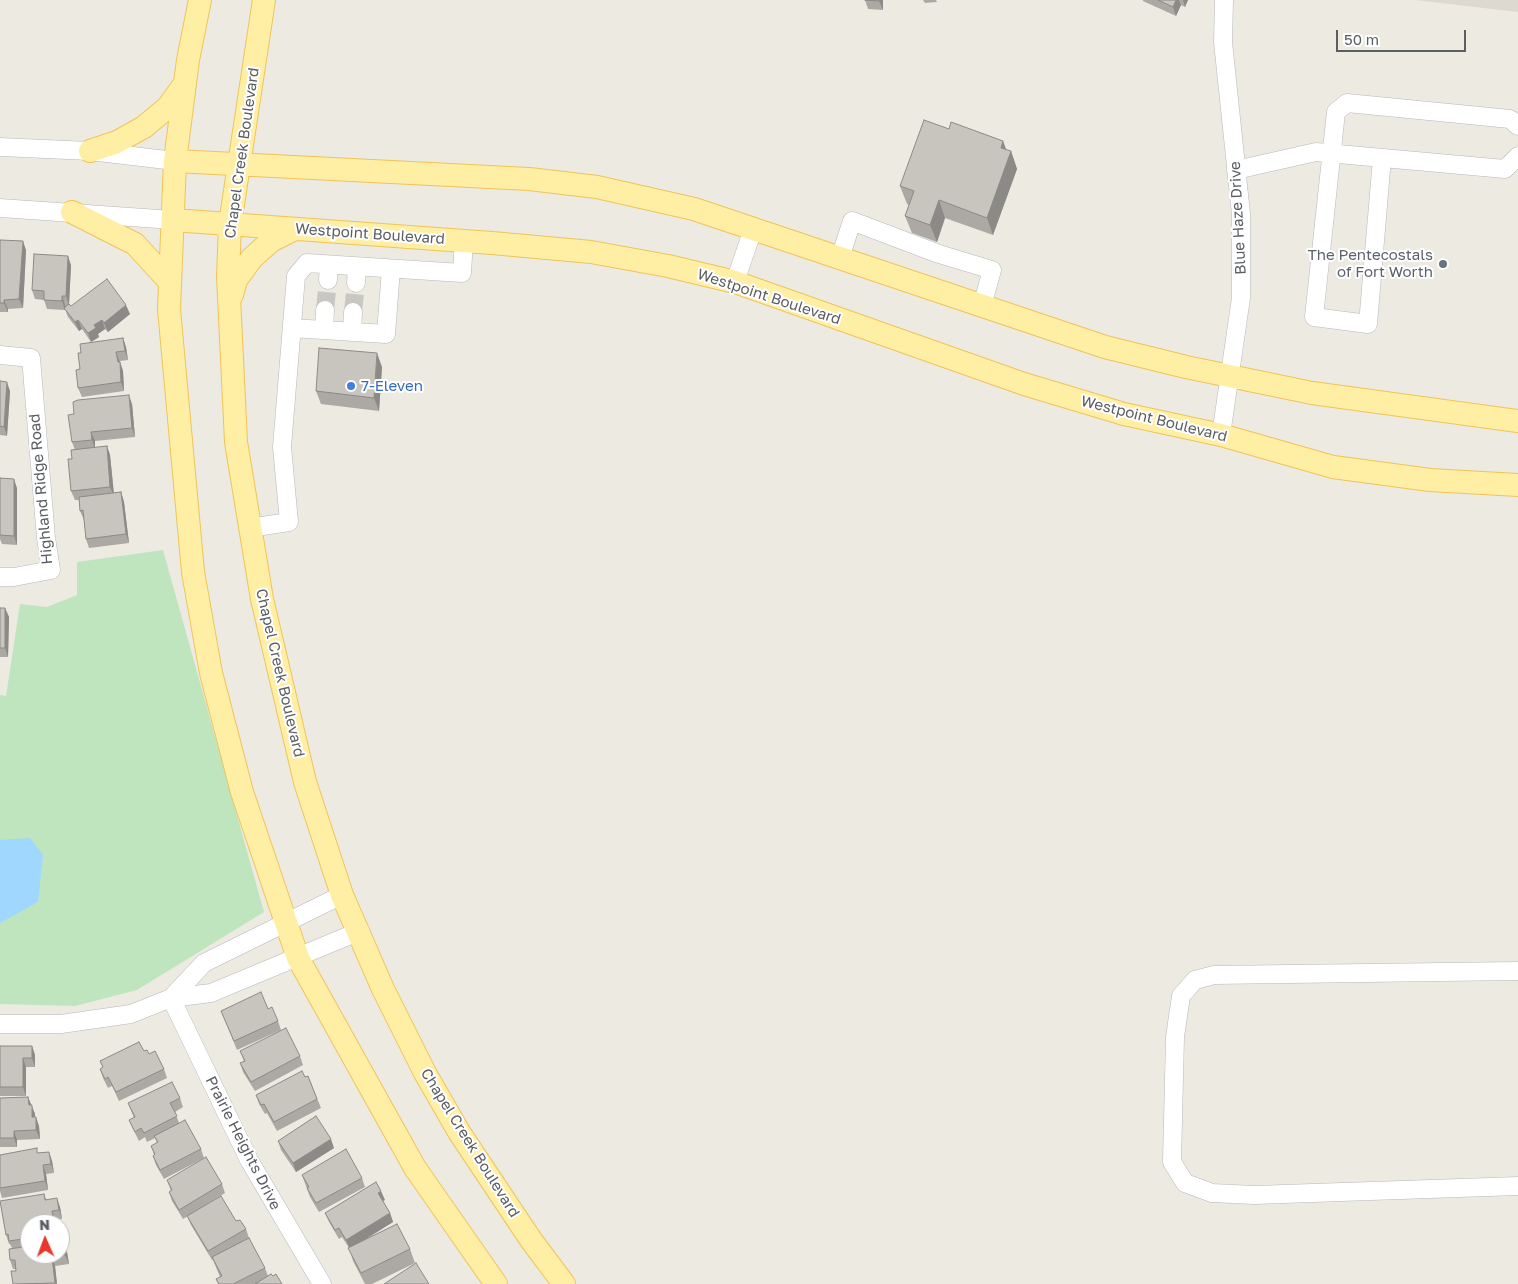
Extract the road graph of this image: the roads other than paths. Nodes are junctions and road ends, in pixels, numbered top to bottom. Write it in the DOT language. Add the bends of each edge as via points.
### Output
graph roads {
  1 [pos="200,0"];
  2 [pos="264,0"];
  3 [pos="1224,0"];
  4 [pos="185,83"];
  5 [pos="1518,126"];
  6 [pos="0,147"];
  7 [pos="90,152"];
  8 [pos="1330,154"];
  9 [pos="1518,156"];
  10 [pos="1382,158"];
  11 [pos="175,161"];
  12 [pos="239,165"];
  13 [pos="1236,170"];
  14 [pos="0,208"];
  15 [pos="72,212"];
  16 [pos="173,220"];
  17 [pos="230,224"];
  18 [pos="295,228"];
  19 [pos="753,228"];
  20 [pos="464,240"];
  21 [pos="840,258"];
  22 [pos="390,269"];
  23 [pos="169,281"];
  24 [pos="735,282"];
  25 [pos="229,303"];
  26 [pos="982,306"];
  27 [pos="326,310"];
  28 [pos="354,312"];
  29 [pos="292,328"];
  30 [pos="324,330"];
  31 [pos="352,332"];
  32 [pos="0,355"];
  33 [pos="1229,376"];
  34 [pos="1518,421"];
  35 [pos="1221,435"];
  36 [pos="1518,485"];
  37 [pos="249,528"];
  38 [pos="0,577"];
  39 [pos="342,894"];
  40 [pos="285,922"];
  41 [pos="360,931"];
  42 [pos="298,958"];
  43 [pos="1518,971"];
  44 [pos="171,998"];
  45 [pos="0,1024"];
  46 [pos="1518,1186"];
  47 [pos="322,1284"];
  48 [pos="496,1284"];
  49 [pos="564,1284"];
  1 -- 4 [label="main road"];
  2 -- 12 [label="main road, Chapel Creek Boulevard"];
  3 -- 13 [label="street, Blue Haze Drive" via="1223,42"];
  4 -- 7 [label="main road" via="168,106 144,128"];
  4 -- 11 [label="main road"];
  5 -- 8 [label="street" via="1510,118 1347,103 1336,112"];
  6 -- 7 [label="street"];
  7 -- 11 [label="street"];
  8 -- 10 [label="street"];
  8 -- 10 [label="street" via="1314,317 1368,324"];
  8 -- 13 [label="street" via="1316,152"];
  9 -- 10 [label="street" via="1505,169"];
  11 -- 12 [label="main road"];
  11 -- 16 [label="main road"];
  12 -- 17 [label="main road, Chapel Creek Boulevard"];
  12 -- 19 [label="main road" via="529,179 597,187 694,209"];
  13 -- 33 [label="street, Blue Haze Drive" via="1241,214 1241,298"];
  14 -- 15 [label="street, Westpoint Boulevard"];
  15 -- 16 [label="street, Westpoint Boulevard"];
  15 -- 23 [label="main road" via="135,244"];
  16 -- 17 [label="main road, Westpoint Boulevard"];
  16 -- 23 [label="main road"];
  17 -- 18 [label="main road, Westpoint Boulevard"];
  17 -- 25 [label="main road, Chapel Creek Boulevard"];
  18 -- 20 [label="main road, Westpoint Boulevard"];
  18 -- 25 [label="main road" via="271,241 252,258 236,280"];
  19 -- 21 [label="main road"];
  19 -- 24 [label="street"];
  20 -- 22 [label="street" via="462,274"];
  20 -- 24 [label="main road, Westpoint Boulevard" via="591,252"];
  21 -- 26 [label="main road"];
  21 -- 26 [label="street" via="852,221 992,270"];
  22 -- 29 [label="street" via="356,275 328,273 307,263 296,276"];
  22 -- 31 [label="street" via="386,334"];
  23 -- 40 [label="main road" via="179,436 192,562 208,655 242,792"];
  24 -- 35 [label="main road, Westpoint Boulevard" via="1024,384 1124,414"];
  25 -- 37 [label="main road, Chapel Creek Boulevard" via="236,442"];
  26 -- 33 [label="main road" via="1105,347"];
  27 -- 30 [label="street"];
  28 -- 31 [label="street"];
  29 -- 30 [label="street"];
  29 -- 37 [label="street" via="282,448 289,522"];
  30 -- 31 [label="street"];
  32 -- 38 [label="street, Highland Ridge Road" via="31,358 51,570"];
  33 -- 34 [label="main road" via="1312,393"];
  33 -- 35 [label="street, Blue Haze Drive"];
  35 -- 36 [label="main road, Westpoint Boulevard" via="1333,467 1430,480"];
  37 -- 39 [label="main road, Chapel Creek Boulevard" via="262,599 305,782"];
  39 -- 40 [label="street"];
  39 -- 41 [label="main road, Chapel Creek Boulevard"];
  40 -- 42 [label="main road"];
  40 -- 44 [label="street" via="204,963"];
  41 -- 42 [label="street"];
  41 -- 49 [label="main road, Chapel Creek Boulevard" via="383,989 425,1073 465,1140"];
  42 -- 44 [label="street" via="211,993"];
  42 -- 48 [label="main road" via="415,1168"];
  43 -- 46 [label="street" via="1214,975 1195,980 1181,996 1174,1037 1172,1162 1185,1183 1212,1193 1254,1195"];
  44 -- 45 [label="street" via="131,1014 61,1024"];
  44 -- 47 [label="street, Prairie Heights Drive" via="249,1160"];
}
